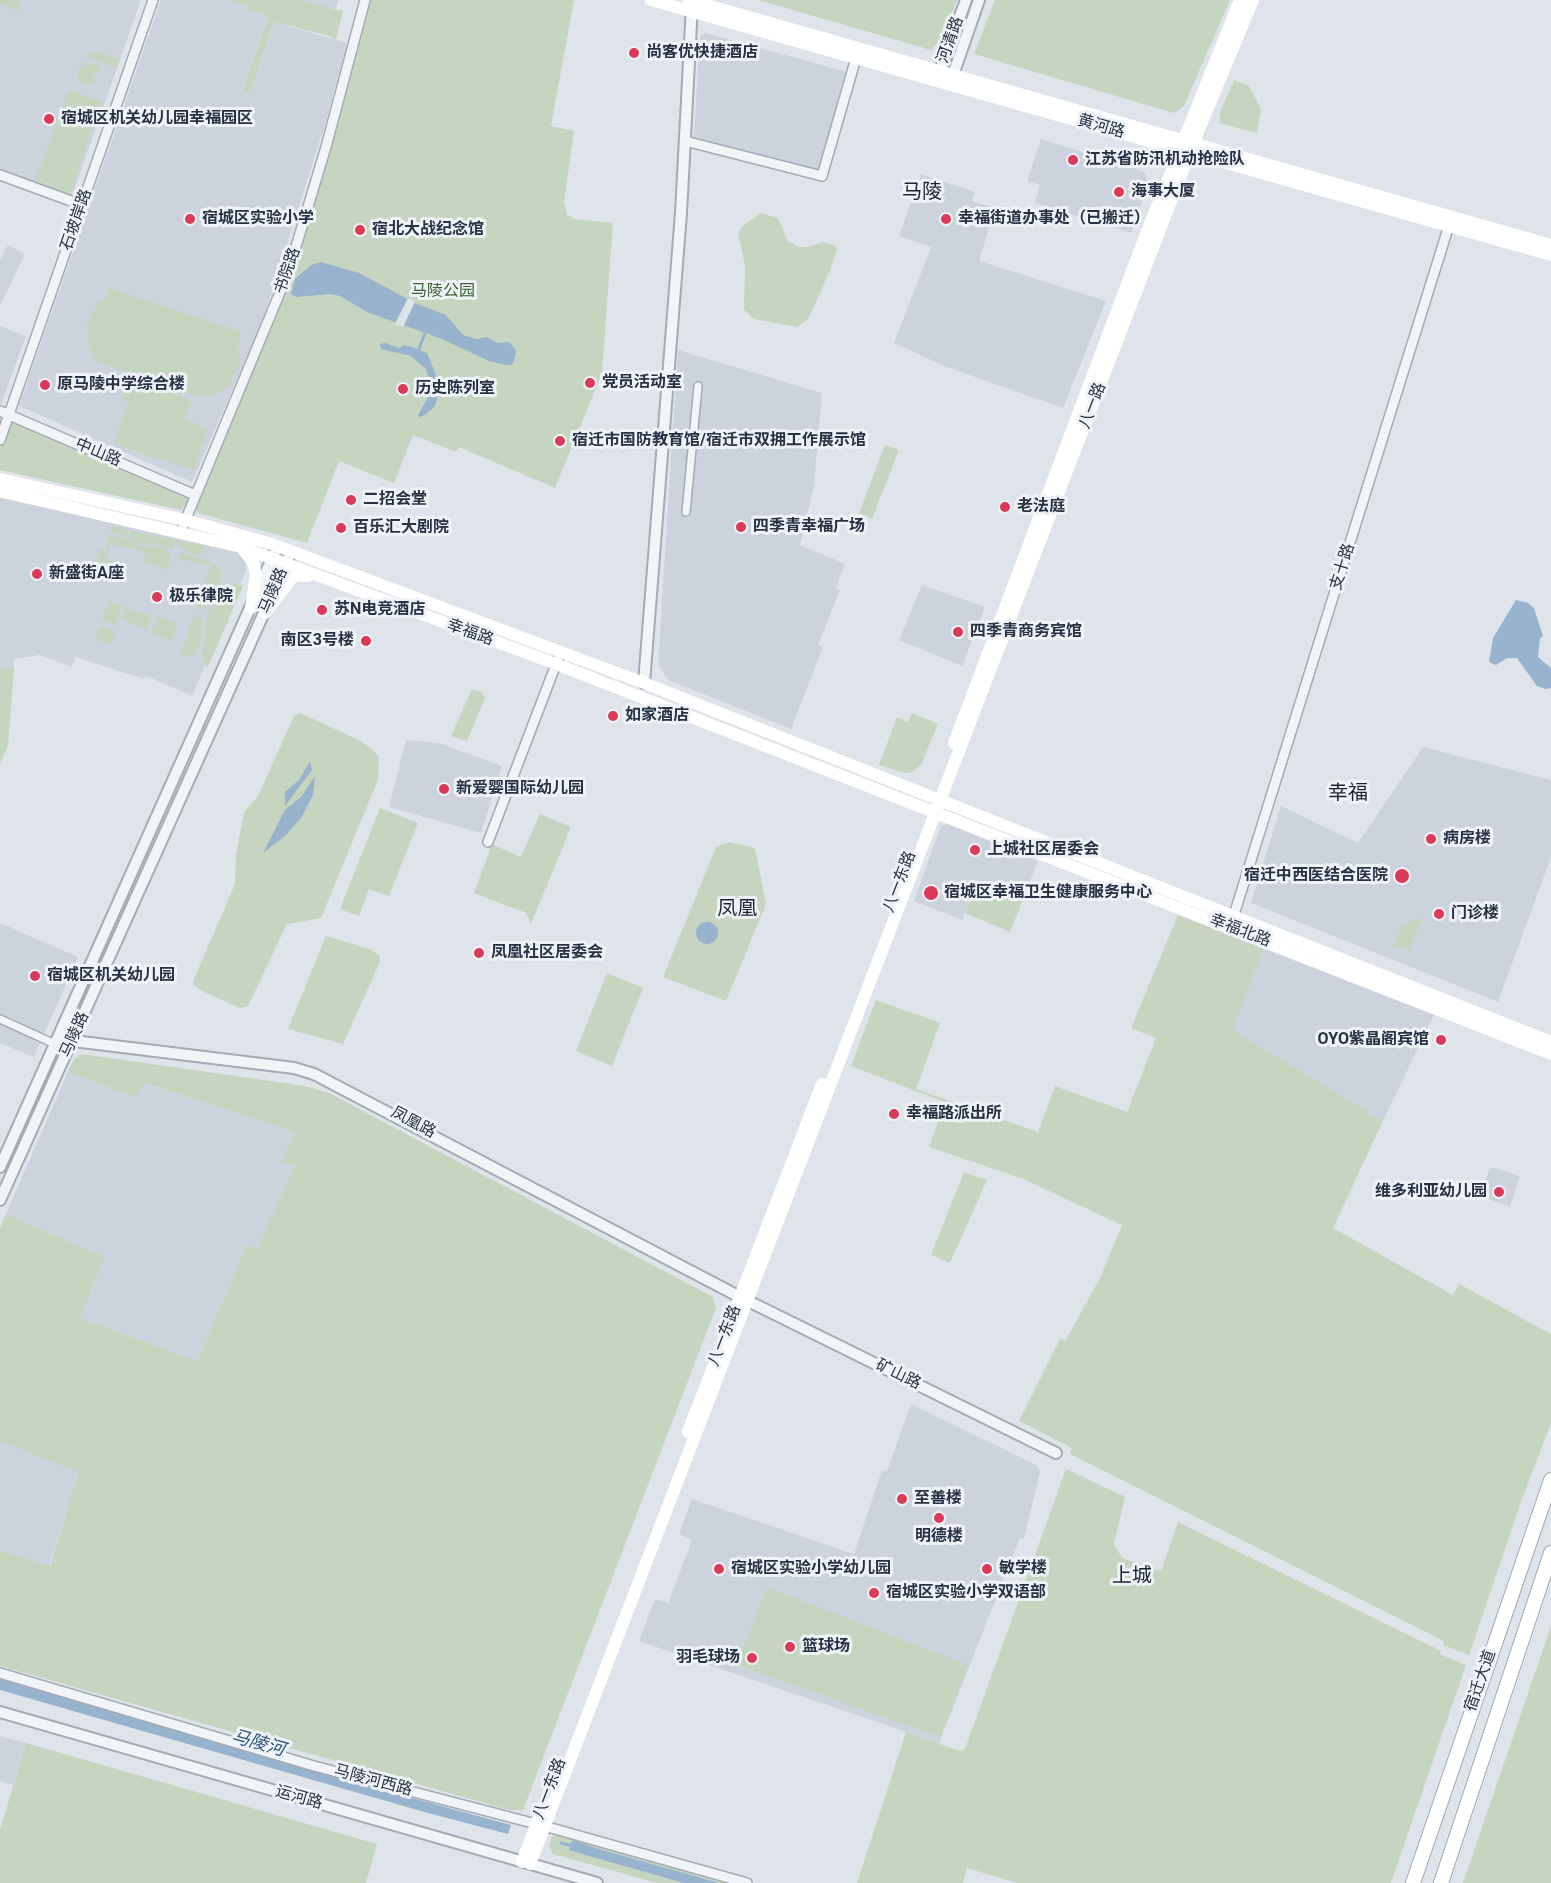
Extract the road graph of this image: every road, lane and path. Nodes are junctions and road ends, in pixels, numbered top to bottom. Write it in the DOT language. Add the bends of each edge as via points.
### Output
graph roads {
  1 [pos="153,0"];
  2 [pos="365,0"];
  3 [pos="651,0"];
  4 [pos="966,0"];
  5 [pos="980,0"];
  6 [pos="1240,0"];
  7 [pos="1253,0"];
  8 [pos="691,4"];
  9 [pos="856,58"];
  10 [pos="953,75"];
  11 [pos="938,76"];
  12 [pos="685,141"];
  13 [pos="1186,147"];
  14 [pos="0,175"];
  15 [pos="82,205"];
  16 [pos="1451,221"];
  17 [pos="1551,244"];
  18 [pos="1551,255"];
  19 [pos="698,386"];
  20 [pos="4,413"];
  21 [pos="0,440"];
  22 [pos="0,479"];
  23 [pos="0,491"];
  24 [pos="195,495"];
  25 [pos="686,512"];
  26 [pos="183,526"];
  27 [pos="277,546"];
  28 [pos="242,547"];
  29 [pos="291,551"];
  30 [pos="272,559"];
  31 [pos="285,564"];
  32 [pos="324,578"];
  33 [pos="251,608"];
  34 [pos="265,613"];
  35 [pos="561,651"];
  36 [pos="556,664"];
  37 [pos="644,683"];
  38 [pos="934,806"];
  39 [pos="488,842"];
  40 [pos="1233,918"];
  41 [pos="0,1019"];
  42 [pos="56,1041"];
  43 [pos="72,1042"];
  44 [pos="1551,1042"];
  45 [pos="1551,1054"];
  46 [pos="0,1167"];
  47 [pos="0,1200"];
  48 [pos="744,1299"];
  49 [pos="1056,1453"];
  50 [pos="1551,1480"];
  51 [pos="1551,1553"];
  52 [pos="0,1673"];
  53 [pos="0,1712"];
  54 [pos="540,1825"];
  55 [pos="526,1863"];
  56 [pos="597,1883"];
  57 [pos="747,1883"];
  58 [pos="1413,1883"];
  59 [pos="1441,1883"];
  1 -- 15 [label="street, 石坡岸路"];
  2 -- 24 [label="street, 书院路" via="285,282"];
  3 -- 8 [label="main road, 黄河路"];
  4 -- 11 [label="street, 河清路"];
  5 -- 10 [label="street, 河清路"];
  6 -- 13 [label="main road, 八一路"];
  7 -- 13 [label="main road, 八一路"];
  8 -- 9 [label="main road, 黄河路"];
  8 -- 11 [label="main road, 黄河路"];
  8 -- 12 [label="street"];
  9 -- 11 [label="main road, 黄河路"];
  9 -- 12 [label="street" via="822,176"];
  10 -- 11 [label="main road, 黄河路"];
  10 -- 13 [label="main road, 黄河路"];
  11 -- 13 [label="main road, 黄河路"];
  12 -- 37 [label="street"];
  13 -- 16 [label="main road, 黄河路"];
  13 -- 38 [label="main road, 八一路"];
  14 -- 15 [label="street"];
  15 -- 20 [label="street, 石坡岸路"];
  16 -- 17 [label="main road, 黄河路"];
  16 -- 18 [label="main road, 黄河路"];
  16 -- 40 [label="street, 支十路"];
  19 -- 25 [label="street"];
  20 -- 21 [label="street, 石坡岸路"];
  20 -- 24 [label="street, 中山路"];
  22 -- 26 [label="main road, 幸福路"];
  23 -- 26 [label="main road, 幸福路"];
  24 -- 26 [label="street, 书院路"];
  26 -- 27 [label="main road, 幸福路"];
  26 -- 28 [label="main road, 幸福路"];
  27 -- 29 [label="main road, 马陵路"];
  27 -- 30 [label="street, 马陵路"];
  28 -- 30 [label="main road, 幸福路"];
  28 -- 33 [label="main road" via="256,574"];
  29 -- 31 [label="street, 马陵路"];
  29 -- 35 [label="main road, 幸福路"];
  30 -- 31 [label="main road, 幸福路"];
  30 -- 33 [label="street, 马陵路"];
  31 -- 32 [label="main road, 幸福路"];
  31 -- 34 [label="street, 马陵路"];
  32 -- 34 [label="main road" via="297,575"];
  32 -- 36 [label="main road, 幸福路"];
  33 -- 42 [label="street, 马陵路"];
  34 -- 43 [label="street, 马陵路"];
  35 -- 36 [label="street"];
  35 -- 37 [label="main road, 幸福路"];
  36 -- 38 [label="main road, 幸福路"];
  36 -- 39 [label="street"];
  37 -- 38 [label="main road, 幸福路"];
  38 -- 40 [label="main road, 幸福北路"];
  38 -- 45 [label="main road, 幸福北路"];
  38 -- 48 [label="main road, 八一东路"];
  40 -- 44 [label="main road, 幸福北路"];
  41 -- 42 [label="street"];
  42 -- 43 [label="street, 凤凰路"];
  42 -- 46 [label="street, 马陵路"];
  43 -- 47 [label="street, 马陵路"];
  43 -- 48 [label="street, 凤凰路" via="294,1068 314,1074"];
  48 -- 49 [label="street, 矿山路"];
  48 -- 54 [label="main road, 八一东路"];
  50 -- 58 [label="main road, 宿迁大道"];
  51 -- 59 [label="main road, 宿迁大道"];
  52 -- 54 [label="street, 马陵河西路" via="314,1766"];
  53 -- 55 [label="street, 运河路"];
  54 -- 55 [label="main road, 八一东路"];
  54 -- 57 [label="street, 马陵河西路"];
  55 -- 56 [label="street, 运河路"];
}
